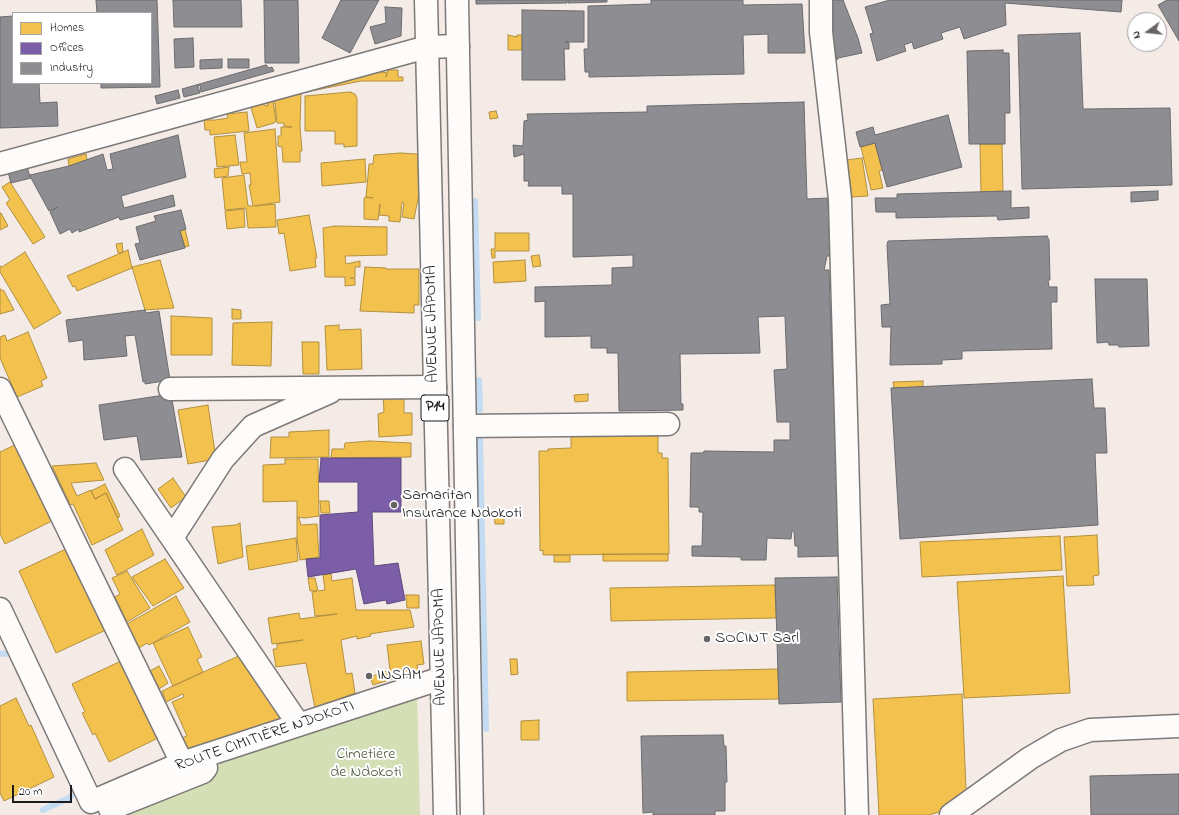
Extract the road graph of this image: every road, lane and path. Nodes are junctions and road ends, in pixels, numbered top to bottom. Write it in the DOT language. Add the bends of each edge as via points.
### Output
graph roads {
  1 [pos="426,0"];
  2 [pos="457,0"];
  3 [pos="821,0"];
  4 [pos="458,46"];
  5 [pos="427,47"];
  6 [pos="0,164"];
  7 [pos="435,387"];
  8 [pos="339,388"];
  9 [pos="0,389"];
  10 [pos="170,389"];
  11 [pos="668,424"];
  12 [pos="465,426"];
  13 [pos="125,469"];
  14 [pos="172,538"];
  15 [pos="0,609"];
  16 [pos="442,678"];
  17 [pos="299,725"];
  18 [pos="1179,726"];
  19 [pos="204,756"];
  20 [pos="182,763"];
  21 [pos="93,808"];
  22 [pos="445,815"];
  23 [pos="472,815"];
  24 [pos="857,815"];
  25 [pos="950,815"];
  1 -- 5 [label="street, AVENUE JAPOMA / P14"];
  2 -- 4 [label="street, AVENUE JAPOMA / P14"];
  3 -- 24 [label="street" via="821,32 840,199"];
  4 -- 5 [label="street"];
  4 -- 12 [label="street, AVENUE JAPOMA / P14"];
  5 -- 6 [label="street"];
  5 -- 7 [label="street, AVENUE JAPOMA / P14"];
  7 -- 8 [label="street"];
  7 -- 16 [label="street, AVENUE JAPOMA / P14"];
  8 -- 10 [label="street"];
  8 -- 14 [label="street" via="253,426 223,459"];
  9 -- 20 [label="street"];
  11 -- 12 [label="street"];
  12 -- 23 [label="street, AVENUE JAPOMA / P14"];
  13 -- 14 [label="street"];
  14 -- 17 [label="street"];
  15 -- 21 [label="street"];
  16 -- 17 [label="street, ROUTE CIMITIÈRE NDOKOTI"];
  16 -- 22 [label="street, AVENUE JAPOMA / P14"];
  17 -- 19 [label="street, ROUTE CIMITIÈRE NDOKOTI"];
  18 -- 25 [label="street" via="1090,730 1061,740 1030,758"];
  19 -- 20 [label="street, ROUTE CIMITIÈRE NDOKOTI"];
  19 -- 21 [label="street" via="206,768 203,772"];
  20 -- 21 [label="street, ROUTE CIMITIÈRE NDOKOTI"];
}
